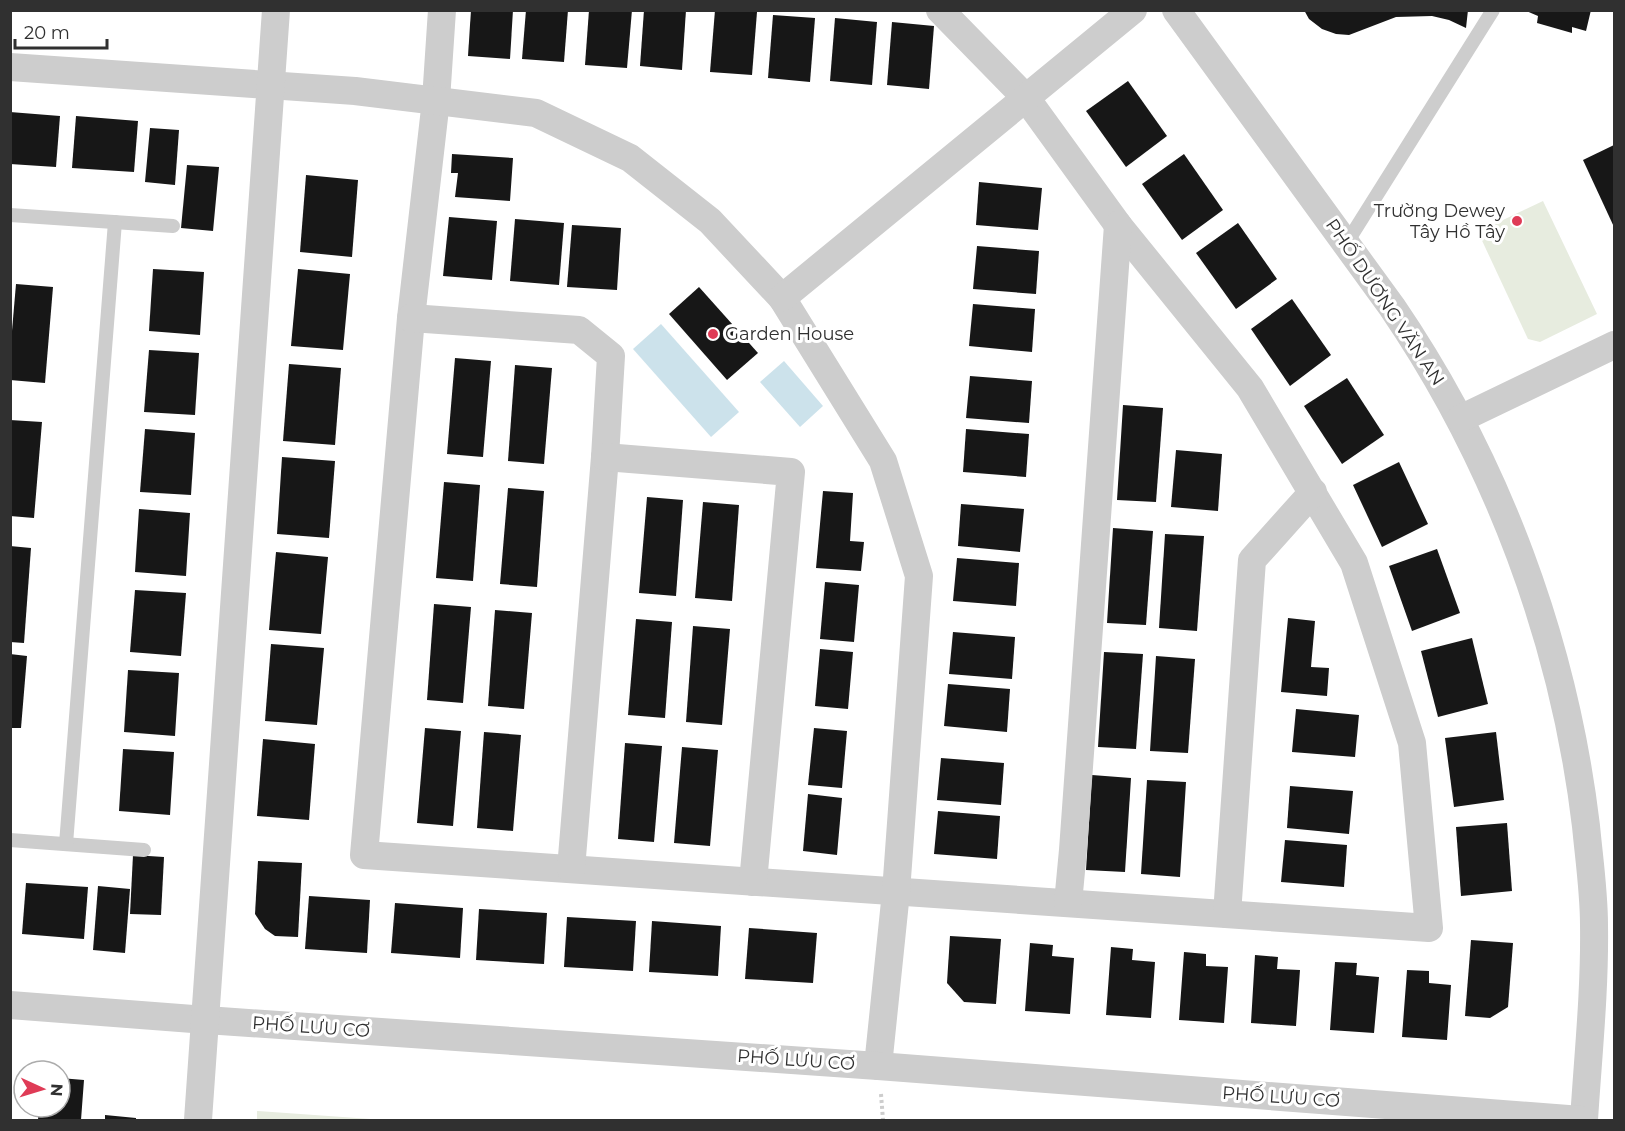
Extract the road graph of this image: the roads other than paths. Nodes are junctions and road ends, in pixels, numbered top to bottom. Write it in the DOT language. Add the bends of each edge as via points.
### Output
graph roads {
  1 [pos="276,10"];
  2 [pos="442,10"];
  3 [pos="940,10"];
  4 [pos="1133,10"];
  5 [pos="1176,10"];
  6 [pos="1493,10"];
  7 [pos="10,67"];
  8 [pos="270,85"];
  9 [pos="1026,98"];
  10 [pos="436,99"];
  11 [pos="10,215"];
  12 [pos="115,222"];
  13 [pos="1118,225"];
  14 [pos="173,226"];
  15 [pos="1346,244"];
  16 [pos="782,298"];
  17 [pos="411,318"];
  18 [pos="1614,345"];
  19 [pos="1460,419"];
  20 [pos="605,457"];
  21 [pos="1313,492"];
  22 [pos="10,840"];
  23 [pos="66,844"];
  24 [pos="144,850"];
  25 [pos="571,869"];
  26 [pos="753,882"];
  27 [pos="896,892"];
  28 [pos="1068,903"];
  29 [pos="1227,914"];
  30 [pos="10,1005"];
  31 [pos="206,1020"];
  32 [pos="878,1066"];
  33 [pos="198,1120"];
  34 [pos="1583,1120"];
  1 -- 8 [label="street"];
  2 -- 10 [label="street"];
  3 -- 9 [label="street"];
  4 -- 9 [label="street"];
  5 -- 15 [label="street, PHỐ DƯƠNG VĂN AN"];
  6 -- 15 [label="lane"];
  7 -- 8 [label="street"];
  8 -- 10 [label="street"];
  8 -- 31 [label="street"];
  9 -- 13 [label="street"];
  9 -- 16 [label="street"];
  10 -- 16 [label="street" via="536,113 630,158 710,221"];
  10 -- 17 [label="street"];
  11 -- 12 [label="lane"];
  12 -- 14 [label="lane"];
  12 -- 23 [label="lane"];
  13 -- 21 [label="street" via="1250,388"];
  13 -- 28 [label="street"];
  15 -- 19 [label="street, PHỐ DƯƠNG VĂN AN" via="1416,341"];
  16 -- 27 [label="street" via="883,461 919,576"];
  17 -- 20 [label="street" via="579,330 611,356"];
  17 -- 25 [label="street" via="364,855"];
  18 -- 19 [label="street"];
  19 -- 34 [label="street, PHỐ DƯƠNG VĂN AN" via="1523,560 1562,690 1577,762 1594,924"];
  20 -- 25 [label="street"];
  20 -- 26 [label="street" via="791,472"];
  21 -- 29 [label="street" via="1252,560"];
  21 -- 29 [label="street" via="1354,563 1412,743 1429,928"];
  22 -- 23 [label="lane"];
  23 -- 24 [label="lane"];
  25 -- 26 [label="street"];
  26 -- 27 [label="street"];
  27 -- 28 [label="street"];
  27 -- 32 [label="street"];
  28 -- 29 [label="street"];
  30 -- 31 [label="street, PHỐ LƯU CƠ"];
  31 -- 32 [label="street, PHỐ LƯU CƠ"];
  31 -- 33 [label="street"];
  32 -- 34 [label="street, PHỐ LƯU CƠ"];
}
